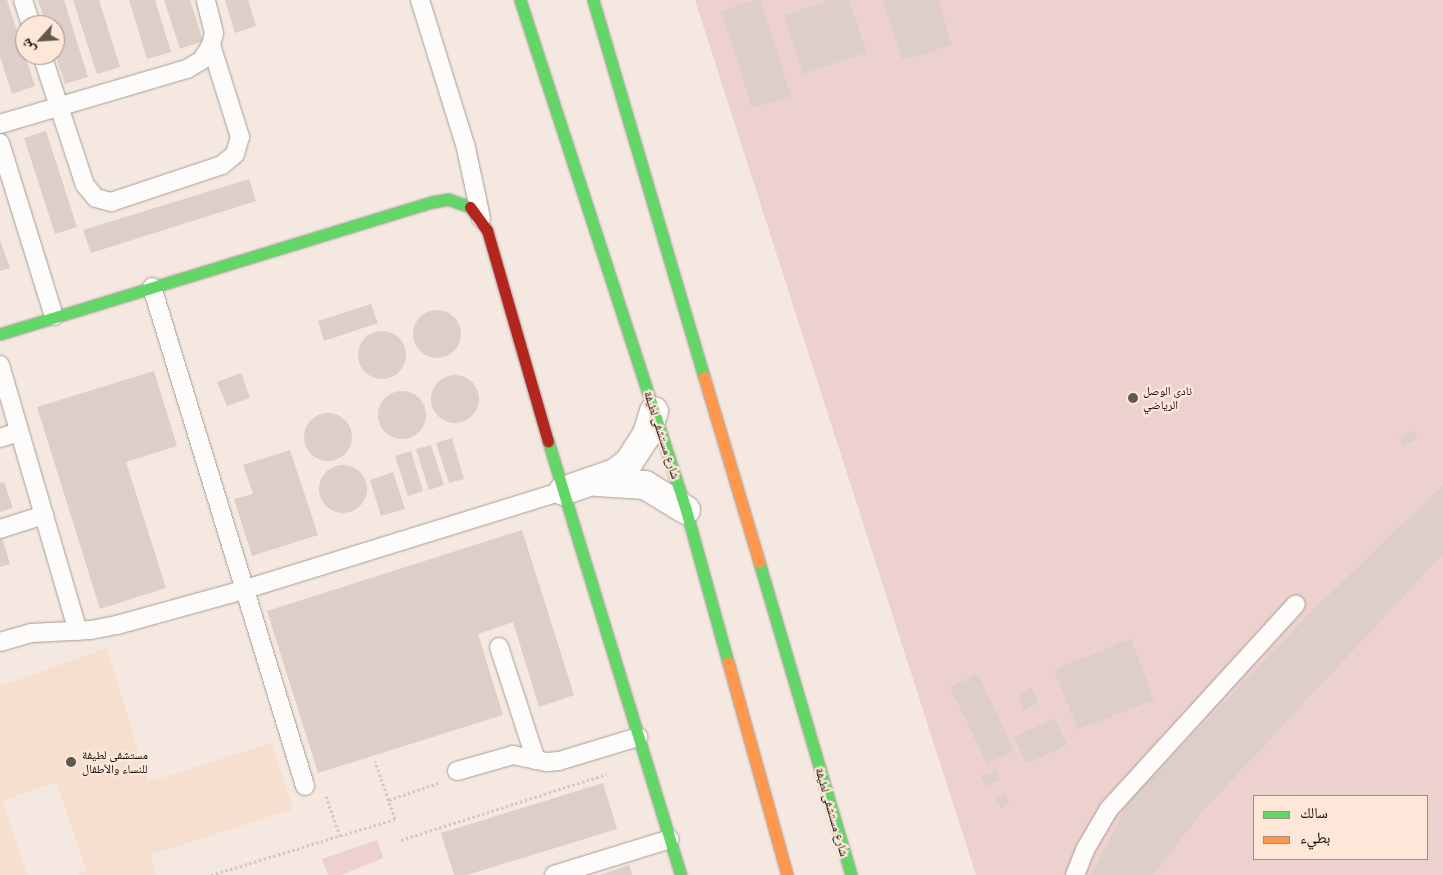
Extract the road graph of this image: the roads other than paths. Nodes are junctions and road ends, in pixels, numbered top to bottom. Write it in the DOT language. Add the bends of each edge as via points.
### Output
graph roads {
  1 [pos="23,0"];
  2 [pos="206,0"];
  3 [pos="420,0"];
  4 [pos="520,0"];
  5 [pos="593,0"];
  6 [pos="28,15"];
  7 [pos="212,45"];
  8 [pos="45,65"];
  9 [pos="59,106"];
  10 [pos="0,124"];
  11 [pos="0,143"];
  12 [pos="481,218"];
  13 [pos="152,287"];
  14 [pos="54,316"];
  15 [pos="0,334"];
  16 [pos="0,365"];
  17 [pos="654,411"];
  18 [pos="20,432"];
  19 [pos="0,438"];
  20 [pos="593,482"];
  21 [pos="563,491"];
  22 [pos="686,510"];
  23 [pos="44,515"];
  24 [pos="0,529"];
  25 [pos="243,590"];
  26 [pos="1296,604"];
  27 [pos="78,631"];
  28 [pos="0,642"];
  29 [pos="499,647"];
  30 [pos="638,736"];
  31 [pos="536,760"];
  32 [pos="457,772"];
  33 [pos="305,786"];
  34 [pos="670,839"];
  35 [pos="554,875"];
  36 [pos="681,875"];
  37 [pos="787,875"];
  38 [pos="850,875"];
  39 [pos="1076,875"];
  1 -- 6 [label="lane"];
  2 -- 7 [label="lane" via="214,33"];
  3 -- 12 [label="lane" via="466,148"];
  4 -- 17 [label="main road, شارع مستشفى لطيفة"];
  5 -- 38 [label="main road, شارع مستشفى لطيفة"];
  7 -- 9 [label="lane" via="202,60 187,69"];
  7 -- 9 [label="lane" via="240,137 236,154 222,165 119,201 103,201 85,185"];
  8 -- 9 [label="lane"];
  9 -- 10 [label="lane"];
  11 -- 14 [label="lane"];
  12 -- 13 [label="main road" via="462,202 448,199"];
  12 -- 21 [label="main road"];
  13 -- 14 [label="main road"];
  13 -- 25 [label="lane"];
  14 -- 15 [label="main road"];
  16 -- 18 [label="lane"];
  17 -- 20 [label="street" via="647,434 629,462"];
  17 -- 22 [label="main road, شارع مستشفى لطيفة"];
  18 -- 19 [label="lane"];
  18 -- 23 [label="lane"];
  20 -- 21 [label="street"];
  20 -- 22 [label="street" via="645,485"];
  21 -- 25 [label="lane"];
  21 -- 30 [label="main road"];
  22 -- 37 [label="main road, شارع مستشفى لطيفة"];
  23 -- 24 [label="lane"];
  23 -- 27 [label="lane"];
  25 -- 27 [label="lane" via="110,626"];
  25 -- 33 [label="lane"];
  26 -- 39 [label="lane" via="1109,809 1086,848"];
  27 -- 28 [label="lane" via="31,633"];
  29 -- 31 [label="lane"];
  30 -- 31 [label="lane" via="559,761"];
  30 -- 34 [label="main road"];
  31 -- 32 [label="lane" via="512,754"];
  34 -- 35 [label="lane"];
  34 -- 36 [label="main road"];
}
